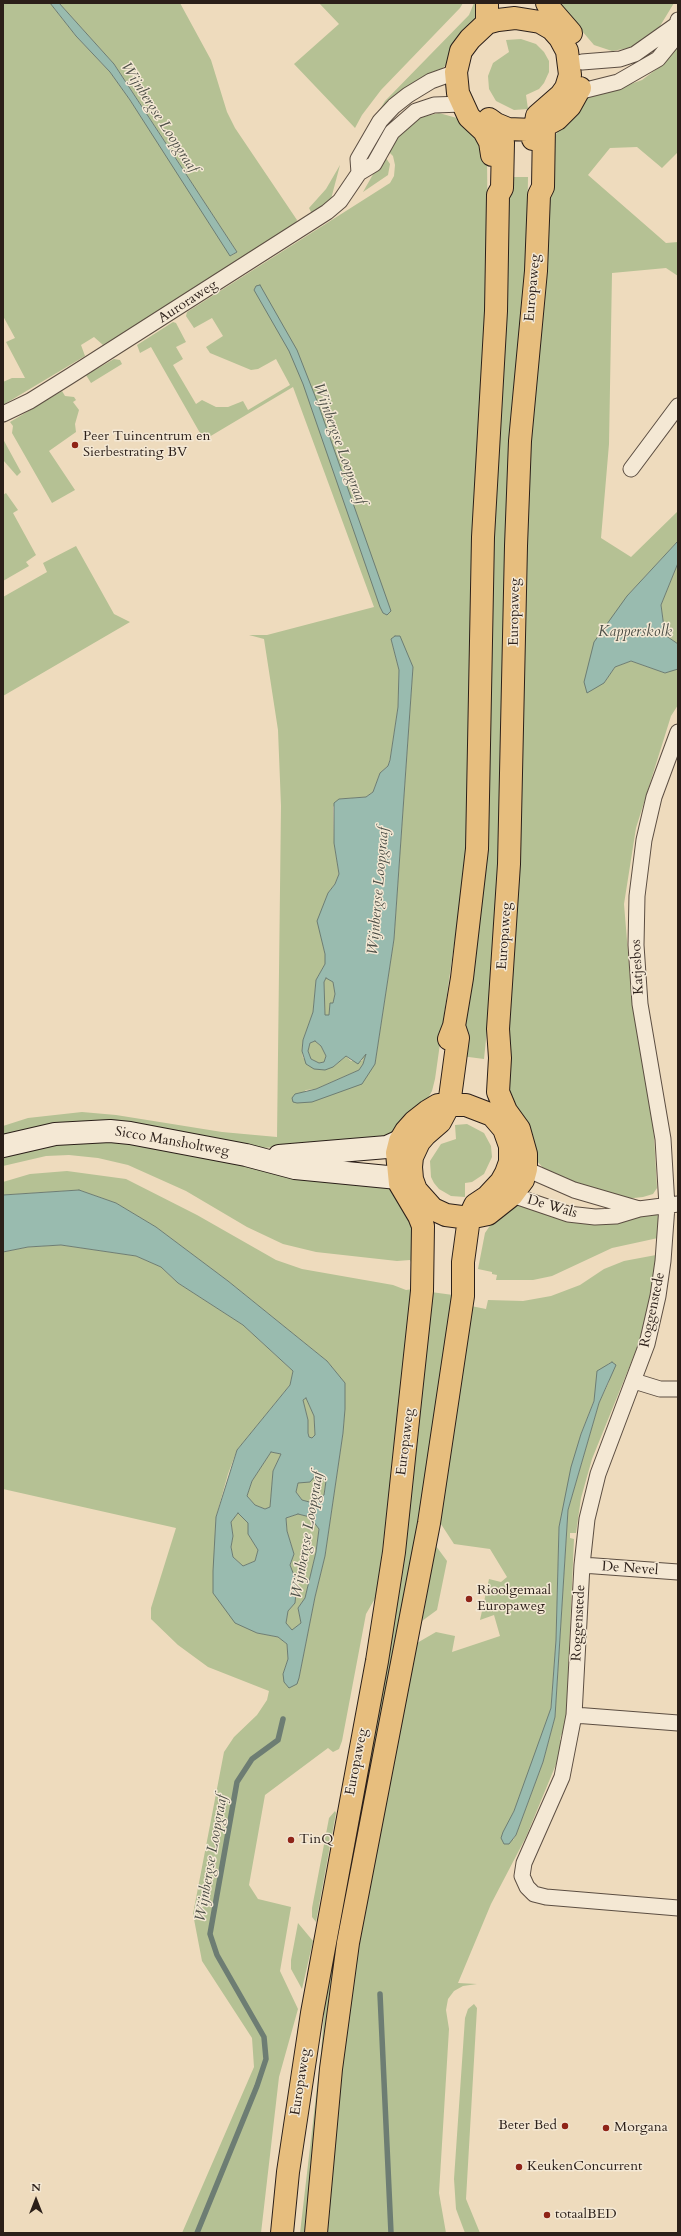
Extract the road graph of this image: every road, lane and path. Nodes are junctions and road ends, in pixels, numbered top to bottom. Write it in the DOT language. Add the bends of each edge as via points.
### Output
graph roads {
  1 [pos="540,9"];
  2 [pos="492,12"];
  3 [pos="677,23"];
  4 [pos="575,62"];
  5 [pos="456,72"];
  6 [pos="578,92"];
  7 [pos="470,104"];
  8 [pos="490,128"];
  9 [pos="539,128"];
  10 [pos="359,173"];
  11 [pos="678,406"];
  12 [pos="3,414"];
  13 [pos="631,469"];
  14 [pos="678,732"];
  15 [pos="444,1105"];
  16 [pos="499,1113"];
  17 [pos="400,1141"];
  18 [pos="3,1146"];
  19 [pos="246,1155"];
  20 [pos="518,1164"];
  21 [pos="405,1178"];
  22 [pos="512,1196"];
  23 [pos="672,1205"];
  24 [pos="639,1209"];
  25 [pos="478,1216"];
  26 [pos="428,1218"];
  27 [pos="634,1381"];
  28 [pos="678,1388"];
  29 [pos="582,1565"];
  30 [pos="678,1572"];
  31 [pos="574,1715"];
  32 [pos="678,1723"];
  33 [pos="678,1908"];
  34 [pos="282,2233"];
  35 [pos="316,2233"];
  1 -- 2 [label="main road" via="515,18"];
  1 -- 4 [label="main road"];
  1 -- 4 [label="main road" via="551,10 574,36 581,53"];
  2 -- 5 [label="main road" via="461,51"];
  2 -- 7 [label="main road" via="494,33 471,64 468,79"];
  3 -- 4 [label="street" via="635,54 620,59"];
  3 -- 6 [label="street" via="675,38 658,59 618,82"];
  4 -- 6 [label="main road" via="581,85"];
  4 -- 9 [label="main road, Europaweg" via="566,88 537,116"];
  5 -- 7 [label="main road" via="458,93"];
  5 -- 10 [label="street, Auroraweg" via="431,81 394,106 380,122 358,159"];
  6 -- 9 [label="main road" via="570,106 557,119"];
  7 -- 8 [label="main road" via="469,117"];
  7 -- 10 [label="street, Auroraweg" via="434,106 416,111 392,132 374,164"];
  8 -- 9 [label="main road"];
  8 -- 15 [label="main road" via="502,135 503,143 502,188 498,195 496,311 483,537 477,849 454,1026 449,1036"];
  9 -- 16 [label="main road, Europaweg" via="532,188 539,195 536,271 520,448 516,546 510,857 498,1029"];
  10 -- 12 [label="street, Auroraweg" via="340,201 327,212 30,401"];
  11 -- 13 [label="street"];
  14 -- 23 [label="street, Katjesbos" via="654,797 644,840 637,896 636,945 640,1004"];
  15 -- 16 [label="main road" via="466,1105"];
  15 -- 17 [label="main road" via="414,1122"];
  15 -- 21 [label="main road" via="440,1122 419,1142"];
  16 -- 20 [label="main road, Europaweg" via="519,1129 522,1136 526,1154"];
  17 -- 19 [label="street, Sicco Mansholtweg" via="387,1147 288,1156"];
  17 -- 21 [label="main road" via="397,1153"];
  18 -- 19 [label="street, Sicco Mansholtweg" via="55,1134 110,1131"];
  19 -- 21 [label="street, Sicco Mansholtweg" via="295,1168"];
  20 -- 22 [label="main road" via="523,1180"];
  20 -- 24 [label="street, De Wals" via="574,1190"];
  20 -- 25 [label="main road, Europaweg" via="506,1173 487,1197 475,1205"];
  21 -- 26 [label="main road" via="416,1190"];
  22 -- 24 [label="street, De Wals" via="568,1214 595,1217 616,1216"];
  22 -- 25 [label="main road"];
  23 -- 24 [label="street, De Wals"];
  23 -- 27 [label="street, Roggenstede" via="658,1296 647,1344"];
  25 -- 26 [label="main road" via="446,1215"];
  25 -- 35 [label="main road, Europaweg" via="463,1296 429,1523 349,1938 331,2069"];
  26 -- 34 [label="main road, Europaweg" via="434,1226 425,1264 394,1552 377,1661 312,2012 288,2172"];
  27 -- 28 [label="street" via="660,1388"];
  27 -- 29 [label="street, Roggenstede" via="598,1474 587,1519"];
  29 -- 30 [label="street, De Nevel"];
  29 -- 31 [label="street, Roggenstede"];
  31 -- 32 [label="street"];
  31 -- 33 [label="street, Roggenstede" via="562,1777 524,1863 522,1876 526,1887 534,1894 546,1897"];
}
